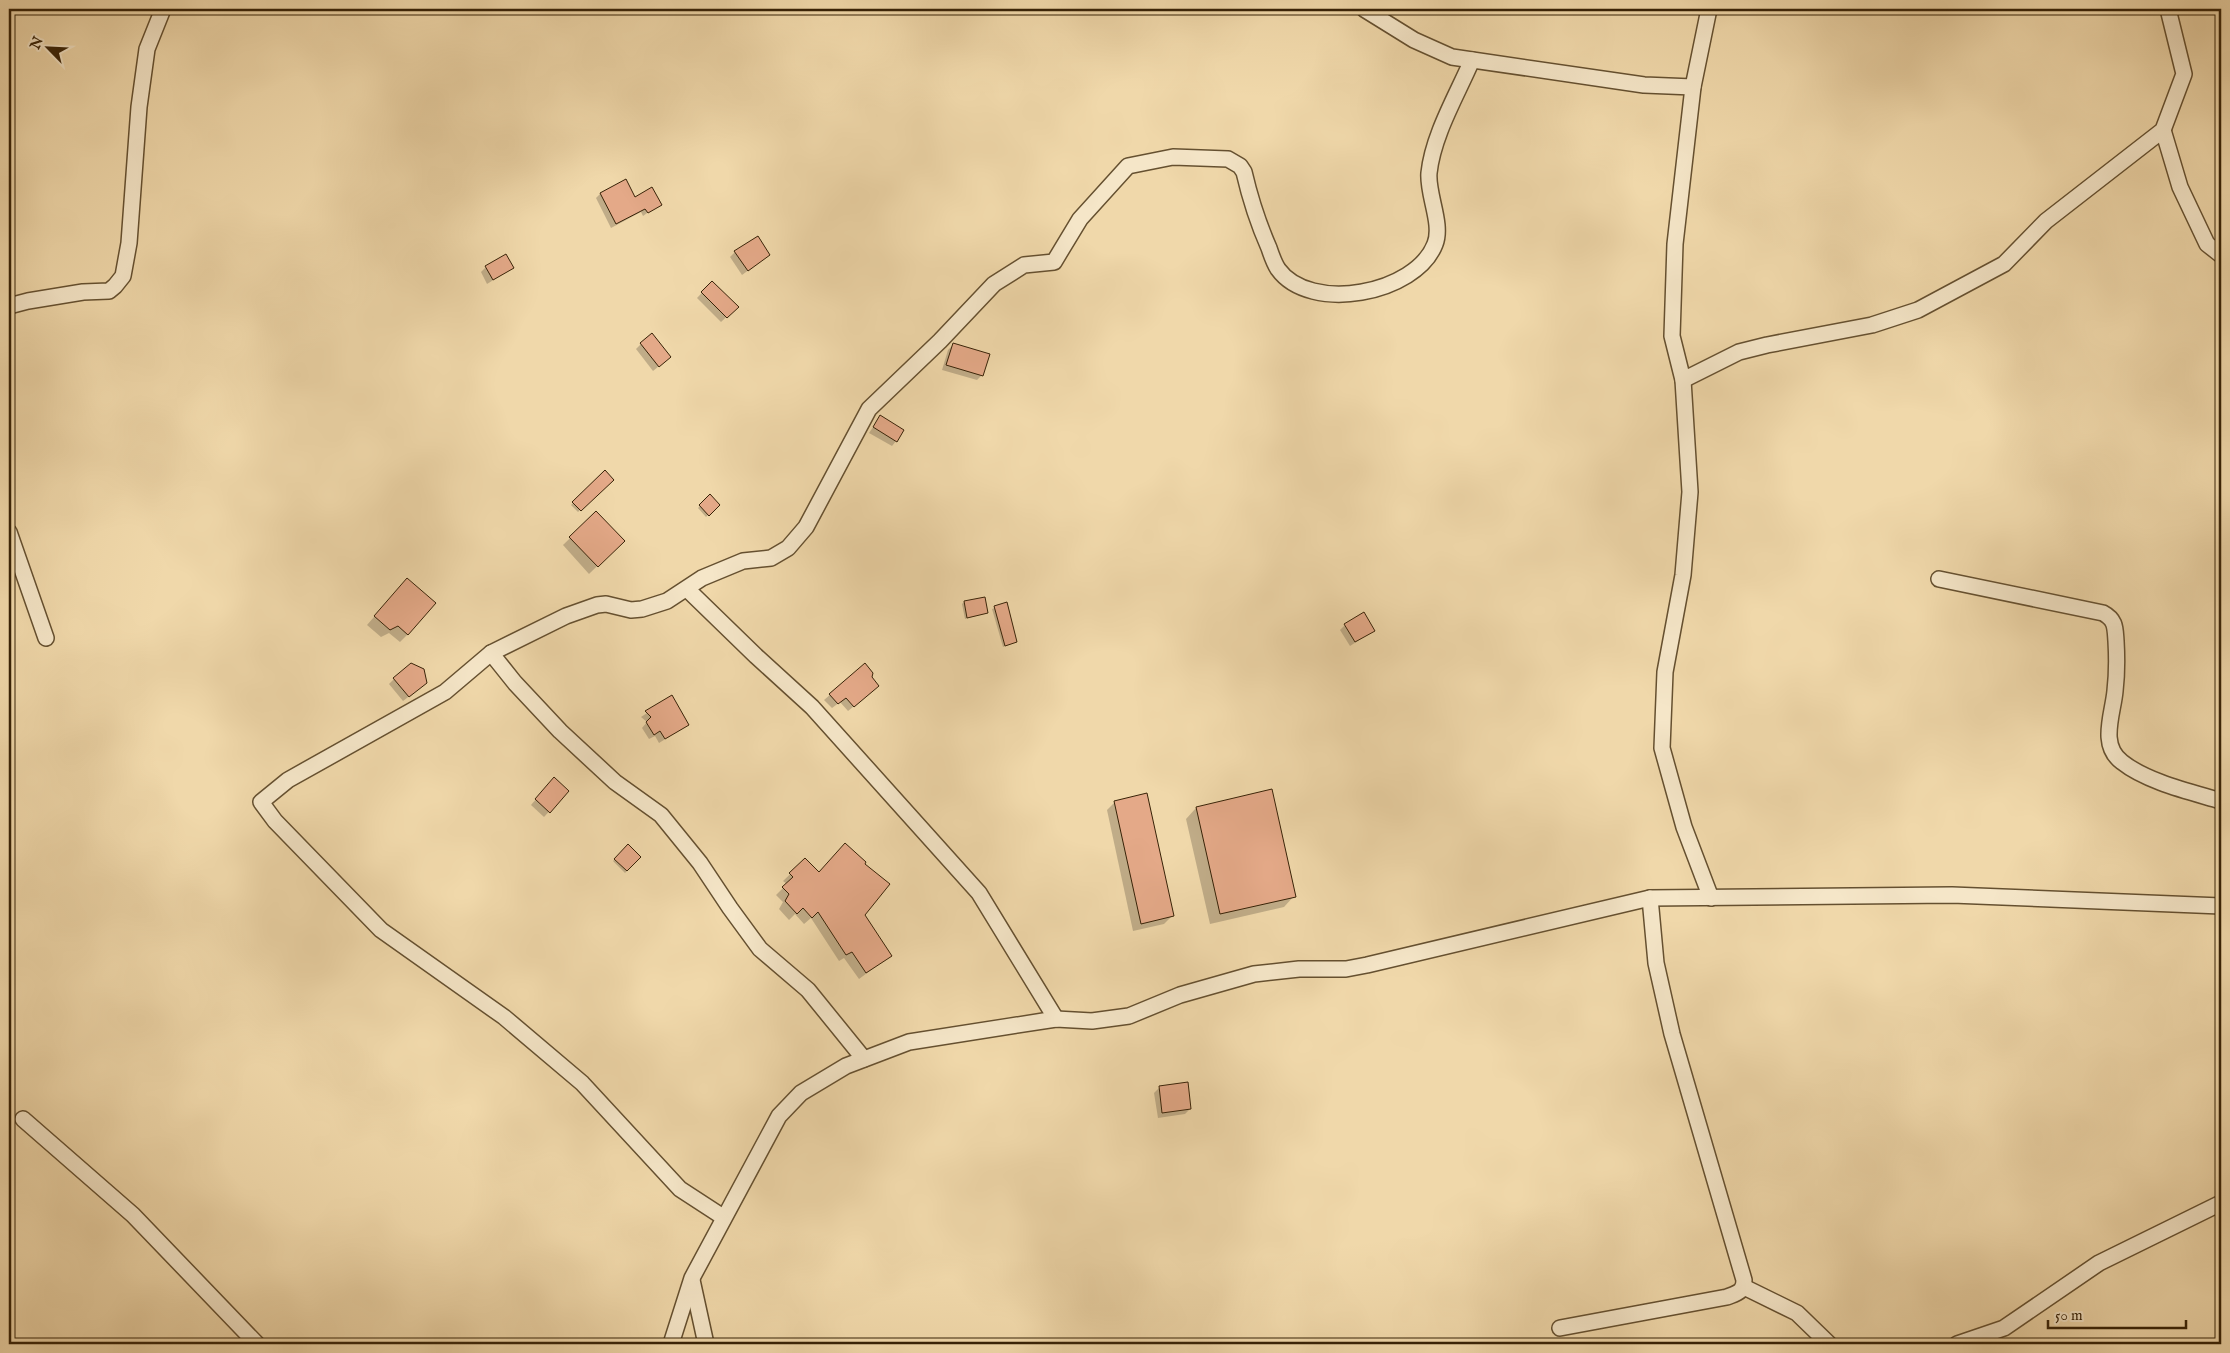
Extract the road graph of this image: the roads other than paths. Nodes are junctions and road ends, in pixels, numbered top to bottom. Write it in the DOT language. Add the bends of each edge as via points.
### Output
graph roads {
  1 [pos="163,9"];
  2 [pos="1364,9"];
  3 [pos="1709,9"];
  4 [pos="2168,9"];
  5 [pos="1472,60"];
  6 [pos="1693,87"];
  7 [pos="2163,130"];
  8 [pos="2221,255"];
  9 [pos="9,306"];
  10 [pos="1683,380"];
  11 [pos="9,532"];
  12 [pos="1939,579"];
  13 [pos="687,589"];
  14 [pos="46,638"];
  15 [pos="491,653"];
  16 [pos="2221,801"];
  17 [pos="1650,898"];
  18 [pos="1710,898"];
  19 [pos="2221,906"];
  20 [pos="1056,1019"];
  21 [pos="864,1059"];
  22 [pos="23,1119"];
  23 [pos="2221,1203"];
  24 [pos="723,1217"];
  25 [pos="692,1278"];
  26 [pos="1744,1287"];
  27 [pos="1560,1328"];
  28 [pos="257,1344"];
  29 [pos="671,1344"];
  30 [pos="706,1344"];
  31 [pos="1829,1344"];
  32 [pos="1957,1344"];
  1 -- 9 [label="street" via="147,49 139,107 129,244 123,276 108,291 83,292"];
  2 -- 5 [label="street" via="1414,40 1452,57"];
  3 -- 6 [label="street"];
  4 -- 7 [label="street" via="2184,74"];
  5 -- 6 [label="street" via="1644,85"];
  5 -- 13 [label="street" via="1433,149 1429,175 1436,243 1426,259 1407,276 1361,291 1335,295 1314,292 1295,283 1278,269 1240,166 1228,160 1173,157 1128,166 1080,218 1054,262 1024,265 994,284 869,409 806,527 788,548 772,558 743,561 702,578"];
  6 -- 10 [label="street" via="1674,253 1672,336"];
  7 -- 8 [label="street" via="2180,187 2207,244"];
  7 -- 10 [label="street" via="2046,220 2004,264 1947,295 1918,310 1872,326 1738,352"];
  10 -- 18 [label="street" via="1690,492 1684,575 1665,672 1662,748 1684,827"];
  11 -- 14 [label="street"];
  12 -- 16 [label="street" via="2103,613 2112,618 2117,663 2110,718 2112,751 2121,762 2142,774"];
  13 -- 15 [label="street" via="668,601 642,609 597,605 566,616"];
  13 -- 20 [label="street" via="812,707 979,893"];
  15 -- 21 [label="street" via="560,731 615,782 661,815 700,863 760,949 808,990"];
  15 -- 24 [label="street" via="445,692 288,780 261,802 381,930 504,1017 582,1083 680,1188"];
  17 -- 18 [label="street"];
  17 -- 20 [label="street" via="1367,965 1254,974 1180,995 1129,1016 1092,1021"];
  17 -- 26 [label="street" via="1656,963 1672,1034"];
  18 -- 19 [label="street" via="1952,896"];
  20 -- 21 [label="street" via="909,1042"];
  21 -- 24 [label="street" via="846,1066 802,1093 779,1116"];
  22 -- 28 [label="street" via="133,1215"];
  23 -- 32 [label="street" via="2100,1263 2004,1328"];
  24 -- 25 [label="street"];
  25 -- 29 [label="street"];
  25 -- 30 [label="street"];
  26 -- 27 [label="street" via="1740,1292 1727,1296"];
  26 -- 31 [label="street" via="1796,1312"];
}
